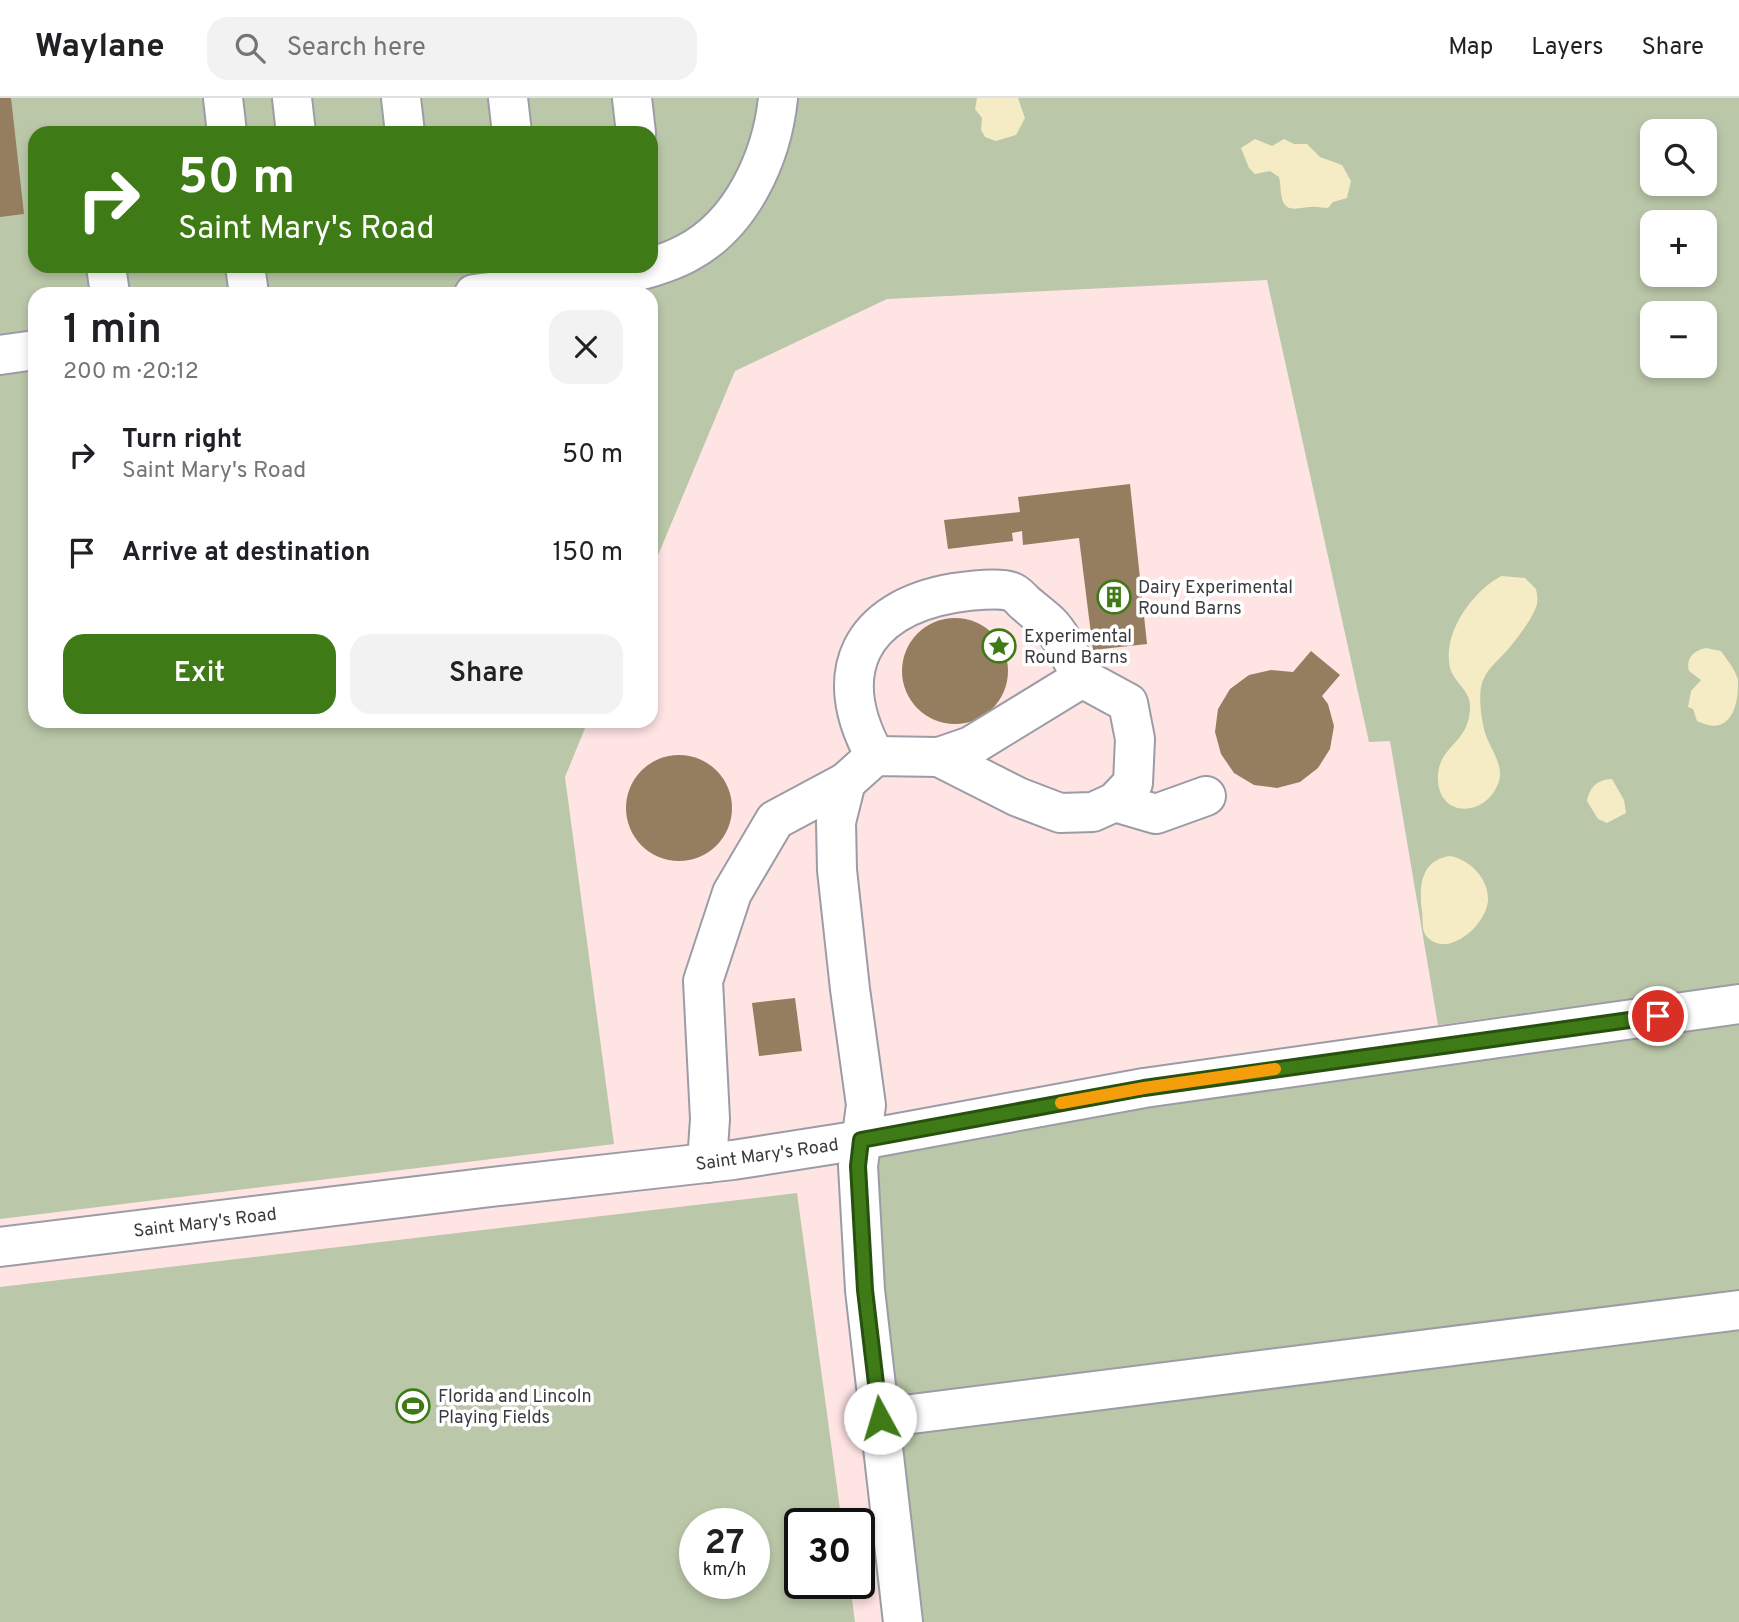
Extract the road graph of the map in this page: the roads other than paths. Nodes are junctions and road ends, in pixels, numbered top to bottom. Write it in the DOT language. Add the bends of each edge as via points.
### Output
graph roads {
  1 [pos="223,98"];
  2 [pos="292,98"];
  3 [pos="401,98"];
  4 [pos="508,98"];
  5 [pos="632,98"];
  6 [pos="778,98"];
  7 [pos="226,126"];
  8 [pos="295,126"];
  9 [pos="404,126"];
  10 [pos="511,126"];
  11 [pos="635,126"];
  12 [pos="658,265"];
  13 [pos="625,273"];
  14 [pos="528,287"];
  15 [pos="28,352"];
  16 [pos="0,355"];
  17 [pos="1082,678"];
  18 [pos="875,756"];
  19 [pos="939,757"];
  20 [pos="846,782"];
  21 [pos="1206,796"];
  22 [pos="1115,802"];
  23 [pos="1739,1004"];
  24 [pos="861,1140"];
  25 [pos="707,1163"];
  26 [pos="0,1247"];
  27 [pos="1739,1310"];
  28 [pos="880,1418"];
  29 [pos="903,1622"];
  1 -- 7 [label="street"];
  2 -- 8 [label="street"];
  3 -- 9 [label="street"];
  4 -- 10 [label="street"];
  5 -- 11 [label="street"];
  6 -- 12 [label="street" via="765,158 748,192 712,236"];
  13 -- 14 [label="street"];
  15 -- 16 [label="street"];
  17 -- 18 [label="street" via="1051,625 1012,592 974,590 925,598 866,638 857,658 852,692 861,731"];
  17 -- 19 [label="street" via="971,746"];
  17 -- 22 [label="street" via="1128,703 1135,738 1133,783"];
  18 -- 19 [label="street"];
  18 -- 20 [label="street"];
  19 -- 22 [label="street" via="1060,813 1093,812"];
  20 -- 24 [label="street" via="836,822 837,870 866,1105"];
  20 -- 25 [label="street" via="775,820 732,893 703,981 710,1119"];
  21 -- 22 [label="street" via="1156,814"];
  23 -- 24 [label="street, Saint Mary's Road" via="1144,1088"];
  24 -- 25 [label="street, Saint Mary's Road"];
  24 -- 28 [label="street" via="858,1166 865,1290"];
  25 -- 26 [label="street, Saint Mary's Road"];
  27 -- 28 [label="street"];
  28 -- 29 [label="street"];
}
